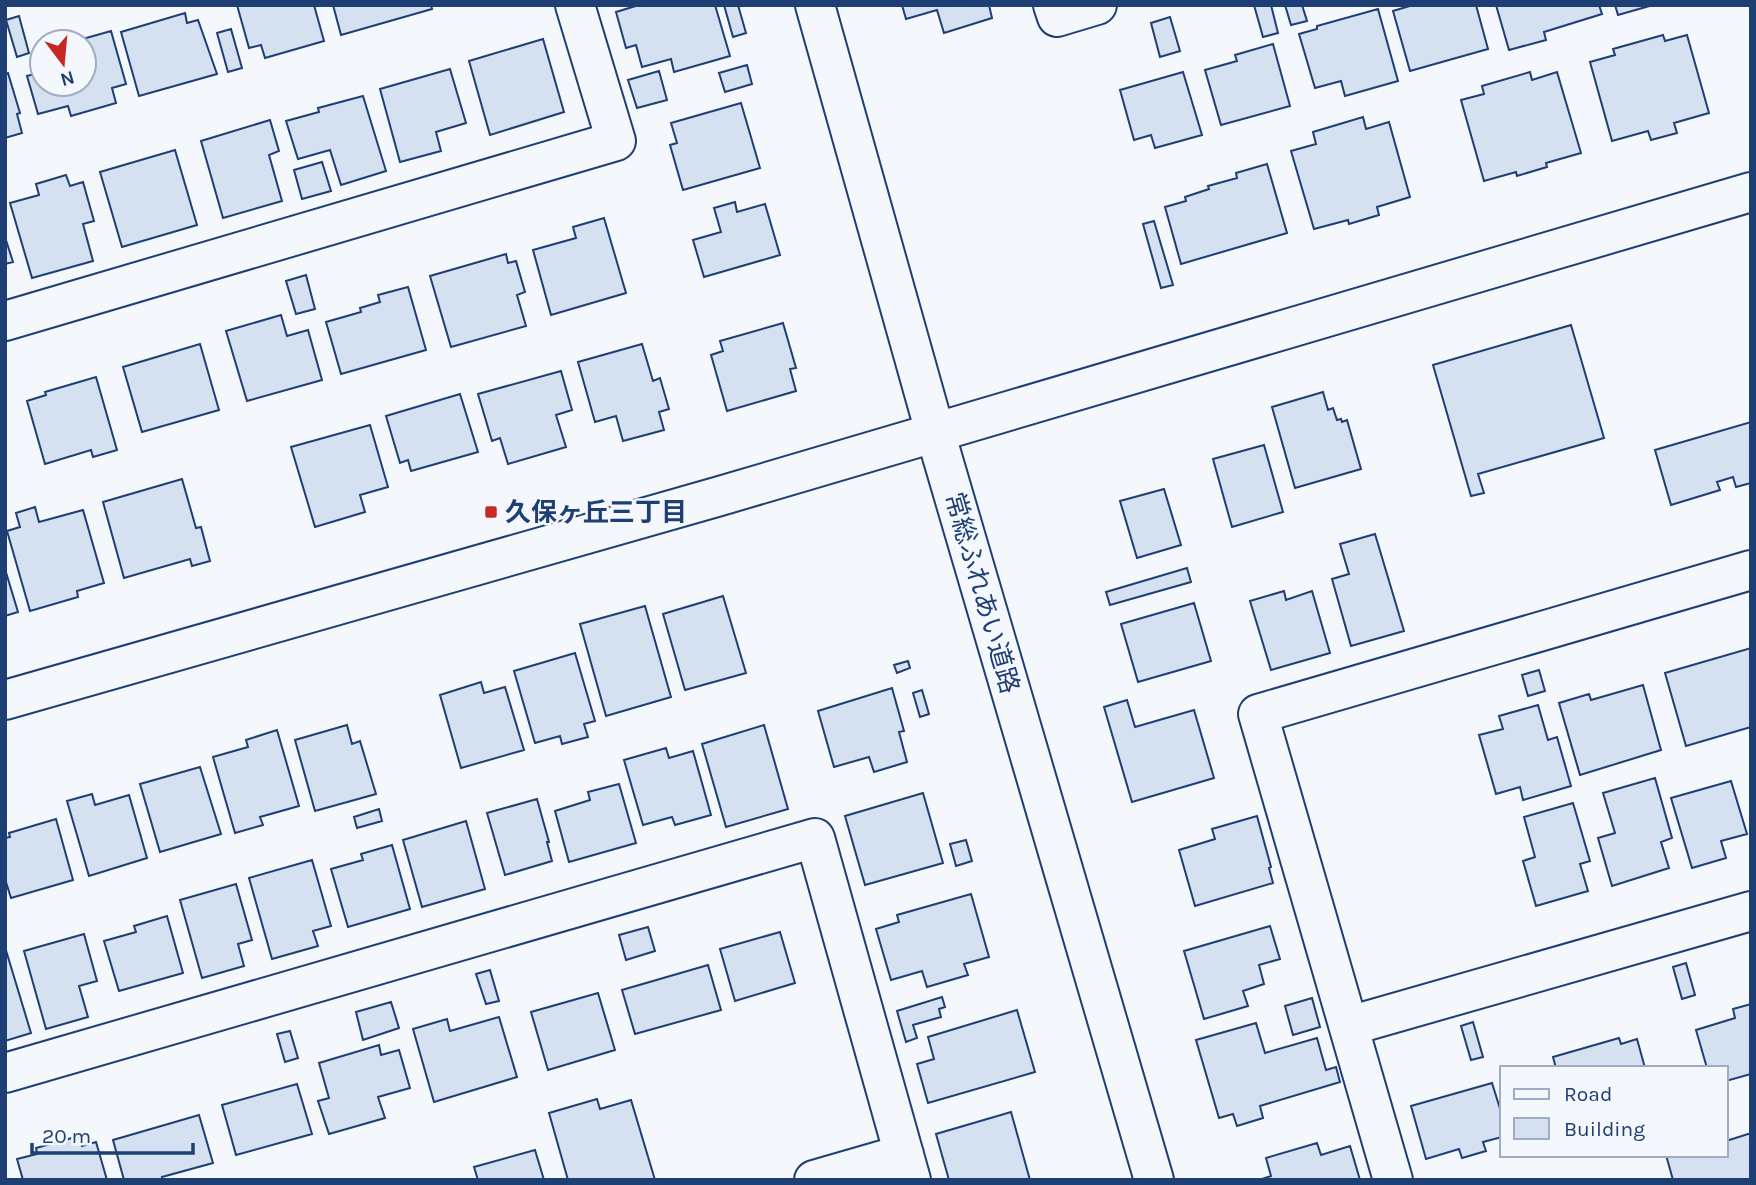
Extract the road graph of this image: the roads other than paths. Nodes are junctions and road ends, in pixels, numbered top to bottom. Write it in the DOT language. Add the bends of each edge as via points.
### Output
graph roads {
  1 [pos="575,5"];
  2 [pos="815,5"];
  3 [pos="1053,5"];
  4 [pos="1097,5"];
  5 [pos="1751,192"];
  6 [pos="5,321"];
  7 [pos="935,432"];
  8 [pos="1751,570"];
  9 [pos="5,701"];
  10 [pos="1751,911"];
  11 [pos="1349,1026"];
  12 [pos="5,1073"];
  13 [pos="907,1167"];
  14 [pos="814,1180"];
  15 [pos="1154,1180"];
  16 [pos="1393,1180"];
  1 -- 6 [label="street" via="616,142"];
  2 -- 7 [label="street, 常総ふれあい道路"];
  3 -- 4 [label="street" via="1056,17"];
  5 -- 7 [label="street"];
  7 -- 9 [label="street"];
  7 -- 15 [label="street, 常総ふれあい道路"];
  8 -- 11 [label="street" via="1258,714"];
  10 -- 11 [label="street"];
  11 -- 16 [label="street"];
  12 -- 13 [label="street" via="815,838"];
  13 -- 14 [label="street"];
}
